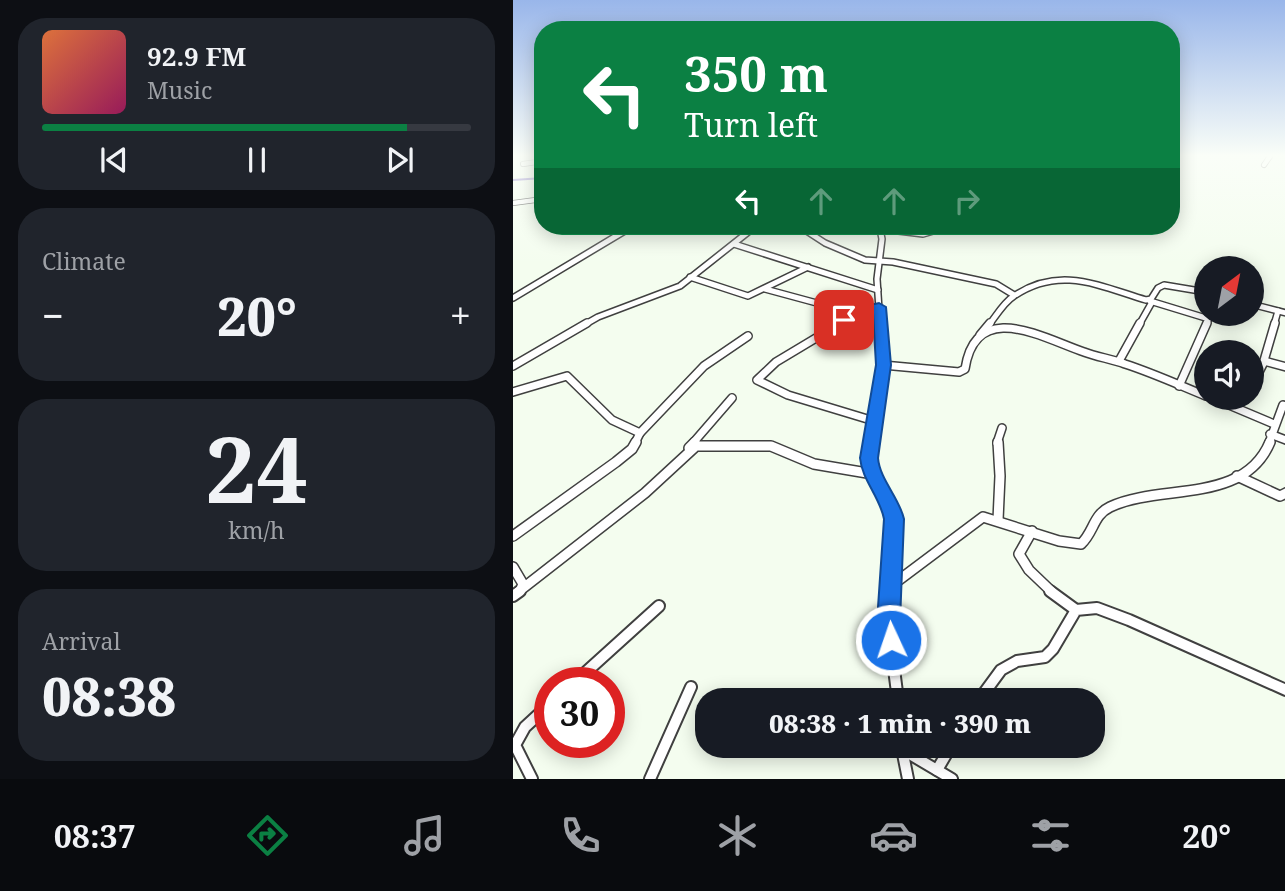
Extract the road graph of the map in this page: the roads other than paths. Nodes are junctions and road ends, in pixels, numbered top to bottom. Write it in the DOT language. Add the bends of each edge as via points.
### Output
graph roads {
  1 [pos="534,200"];
  2 [pos="513,203"];
  3 [pos="621,235"];
  4 [pos="742,235"];
  5 [pos="814,235"];
  6 [pos="881,235"];
  7 [pos="734,244"];
  8 [pos="879,262"];
  9 [pos="808,267"];
  10 [pos="690,277"];
  11 [pos="766,289"];
  12 [pos="878,290"];
  13 [pos="1194,290"];
  14 [pos="1014,295"];
  15 [pos="513,298"];
  16 [pos="1149,301"];
  17 [pos="879,307"];
  18 [pos="1264,307"];
  19 [pos="857,312"];
  20 [pos="1194,312"];
  21 [pos="1282,312"];
  22 [pos="1206,326"];
  23 [pos="748,336"];
  24 [pos="978,338"];
  25 [pos="1264,360"];
  26 [pos="1119,361"];
  27 [pos="883,365"];
  28 [pos="513,366"];
  29 [pos="1285,368"];
  30 [pos="1179,386"];
  31 [pos="1194,391"];
  32 [pos="513,392"];
  33 [pos="732,398"];
  34 [pos="1283,405"];
  35 [pos="1241,410"];
  36 [pos="873,421"];
  37 [pos="1274,424"];
  38 [pos="1002,428"];
  39 [pos="640,433"];
  40 [pos="1270,434"];
  41 [pos="1285,440"];
  42 [pos="689,449"];
  43 [pos="873,474"];
  44 [pos="1237,476"];
  45 [pos="1285,493"];
  46 [pos="998,520"];
  47 [pos="1032,531"];
  48 [pos="513,536"];
  49 [pos="513,567"];
  50 [pos="891,586"];
  51 [pos="517,593"];
  52 [pos="659,606"];
  53 [pos="1076,610"];
  54 [pos="592,667"];
  55 [pos="691,687"];
  56 [pos="896,688"];
  57 [pos="988,688"];
  58 [pos="1285,690"];
  59 [pos="534,719"];
  60 [pos="904,758"];
  61 [pos="918,758"];
  62 [pos="945,758"];
  63 [pos="938,771"];
  64 [pos="532,779"];
  65 [pos="650,779"];
  66 [pos="908,779"];
  67 [pos="952,779"];
  1 -- 2 [label="street"];
  3 -- 15 [label="street"];
  4 -- 7 [label="street"];
  5 -- 8 [label="street" via="849,254"];
  6 -- 8 [label="street"];
  7 -- 9 [label="street"];
  7 -- 10 [label="street"];
  8 -- 12 [label="street"];
  8 -- 14 [label="street" via="996,284"];
  9 -- 11 [label="street"];
  9 -- 12 [label="street"];
  10 -- 11 [label="street" via="748,296"];
  10 -- 28 [label="street" via="652,299 598,317"];
  11 -- 19 [label="street"];
  12 -- 17 [label="street"];
  13 -- 16 [label="street" via="1163,285"];
  14 -- 16 [label="street" via="1061,277"];
  14 -- 24 [label="street"];
  16 -- 20 [label="street"];
  16 -- 26 [label="street"];
  17 -- 19 [label="street"];
  17 -- 27 [label="street"];
  18 -- 21 [label="street"];
  19 -- 36 [label="street" via="781,359 757,380 788,395"];
  21 -- 25 [label="street"];
  22 -- 30 [label="street"];
  23 -- 39 [label="street" via="704,366"];
  24 -- 26 [label="street" via="997,328 1011,329"];
  24 -- 27 [label="street" via="966,354 965,369 959,372"];
  25 -- 29 [label="street"];
  26 -- 30 [label="street"];
  27 -- 36 [label="street"];
  30 -- 31 [label="street"];
  32 -- 39 [label="street" via="567,376 612,420"];
  33 -- 42 [label="street"];
  34 -- 37 [label="street"];
  35 -- 37 [label="street"];
  36 -- 43 [label="street" via="869,458"];
  37 -- 40 [label="street"];
  38 -- 46 [label="street" via="995,444 1001,484"];
  39 -- 48 [label="street" via="632,449 616,462"];
  40 -- 41 [label="street"];
  40 -- 44 [label="street" via="1267,448"];
  42 -- 43 [label="street" via="704,444 756,444 782,449 814,464"];
  42 -- 51 [label="street" via="643,495"];
  43 -- 50 [label="street" via="894,519"];
  44 -- 45 [label="street" via="1268,492"];
  44 -- 47 [label="street" via="1223,485 1109,507 1097,515 1081,544"];
  46 -- 47 [label="street"];
  46 -- 50 [label="street" via="983,517"];
  47 -- 53 [label="street" via="1019,554 1023,564"];
  49 -- 51 [label="street" via="523,584"];
  50 -- 56 [label="street" via="888,622"];
  52 -- 54 [label="street"];
  53 -- 57 [label="street" via="1045,657 1018,661 1001,670"];
  53 -- 58 [label="street" via="1097,608"];
  55 -- 65 [label="street"];
  59 -- 64 [label="street" via="515,746"];
  60 -- 66 [label="street"];
  61 -- 63 [label="street"];
  62 -- 63 [label="street"];
  63 -- 67 [label="street"];
}
